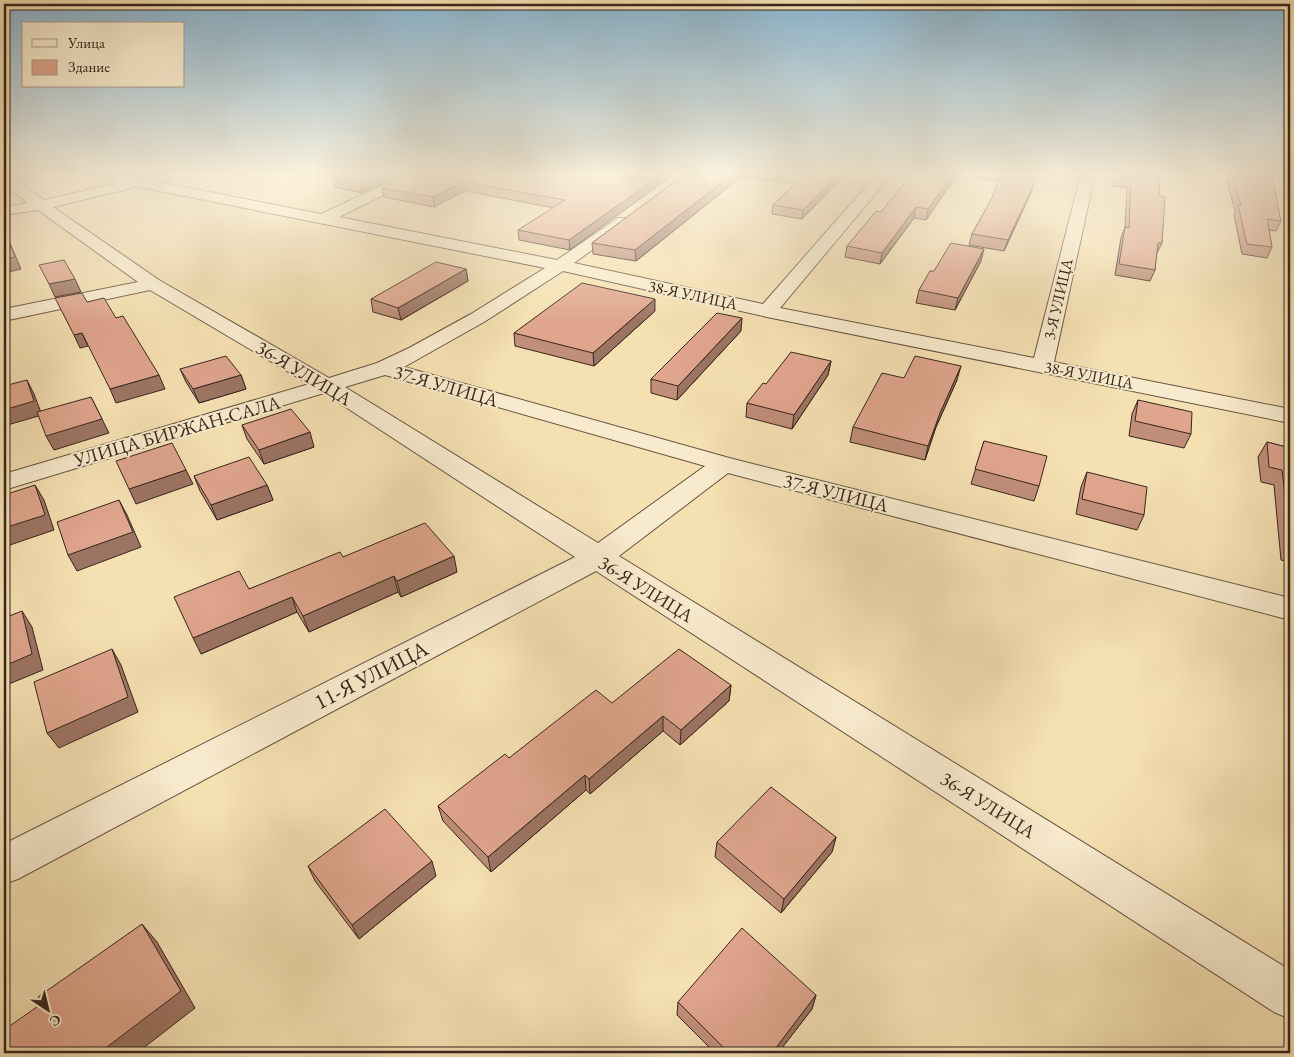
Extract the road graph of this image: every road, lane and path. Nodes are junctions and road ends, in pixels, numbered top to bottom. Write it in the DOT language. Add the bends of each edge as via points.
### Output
graph roads {
  1 [pos="68,223"];
  2 [pos="345,223"];
  3 [pos="621,223"];
  4 [pos="843,223"];
  5 [pos="1076,223"];
  6 [pos="562,266"];
  7 [pos="153,284"];
  8 [pos="767,311"];
  9 [pos="4,315"];
  10 [pos="1043,366"];
  11 [pos="385,368"];
  12 [pos="328,386"];
  13 [pos="1290,416"];
  14 [pos="724,464"];
  15 [pos="4,482"];
  16 [pos="598,558"];
  17 [pos="1290,609"];
  18 [pos="4,865"];
  19 [pos="1290,996"];
  1 -- 7 [label="street, 36-Я УЛИЦА"];
  2 -- 6 [label="street, 38-Я УЛИЦА"];
  3 -- 6 [label="street, УЛИЦА БИРЖАН-САЛА"];
  4 -- 8 [label="street"];
  5 -- 10 [label="street, 3-Я УЛИЦА"];
  6 -- 8 [label="street, 38-Я УЛИЦА"];
  6 -- 11 [label="street, УЛИЦА БИРЖАН-САЛА" via="433,344"];
  7 -- 9 [label="street"];
  7 -- 12 [label="street, 36-Я УЛИЦА"];
  8 -- 10 [label="street, 38-Я УЛИЦА"];
  10 -- 13 [label="street, 38-Я УЛИЦА"];
  11 -- 12 [label="street, УЛИЦА БИРЖАН-САЛА"];
  11 -- 14 [label="street, 37-Я УЛИЦА"];
  12 -- 15 [label="street, УЛИЦА БИРЖАН-САЛА"];
  12 -- 16 [label="street, 36-Я УЛИЦА"];
  14 -- 16 [label="street, 11-Я УЛИЦА"];
  14 -- 17 [label="street, 37-Я УЛИЦА"];
  16 -- 18 [label="street, 11-Я УЛИЦА"];
  16 -- 19 [label="street, 36-Я УЛИЦА"];
}
